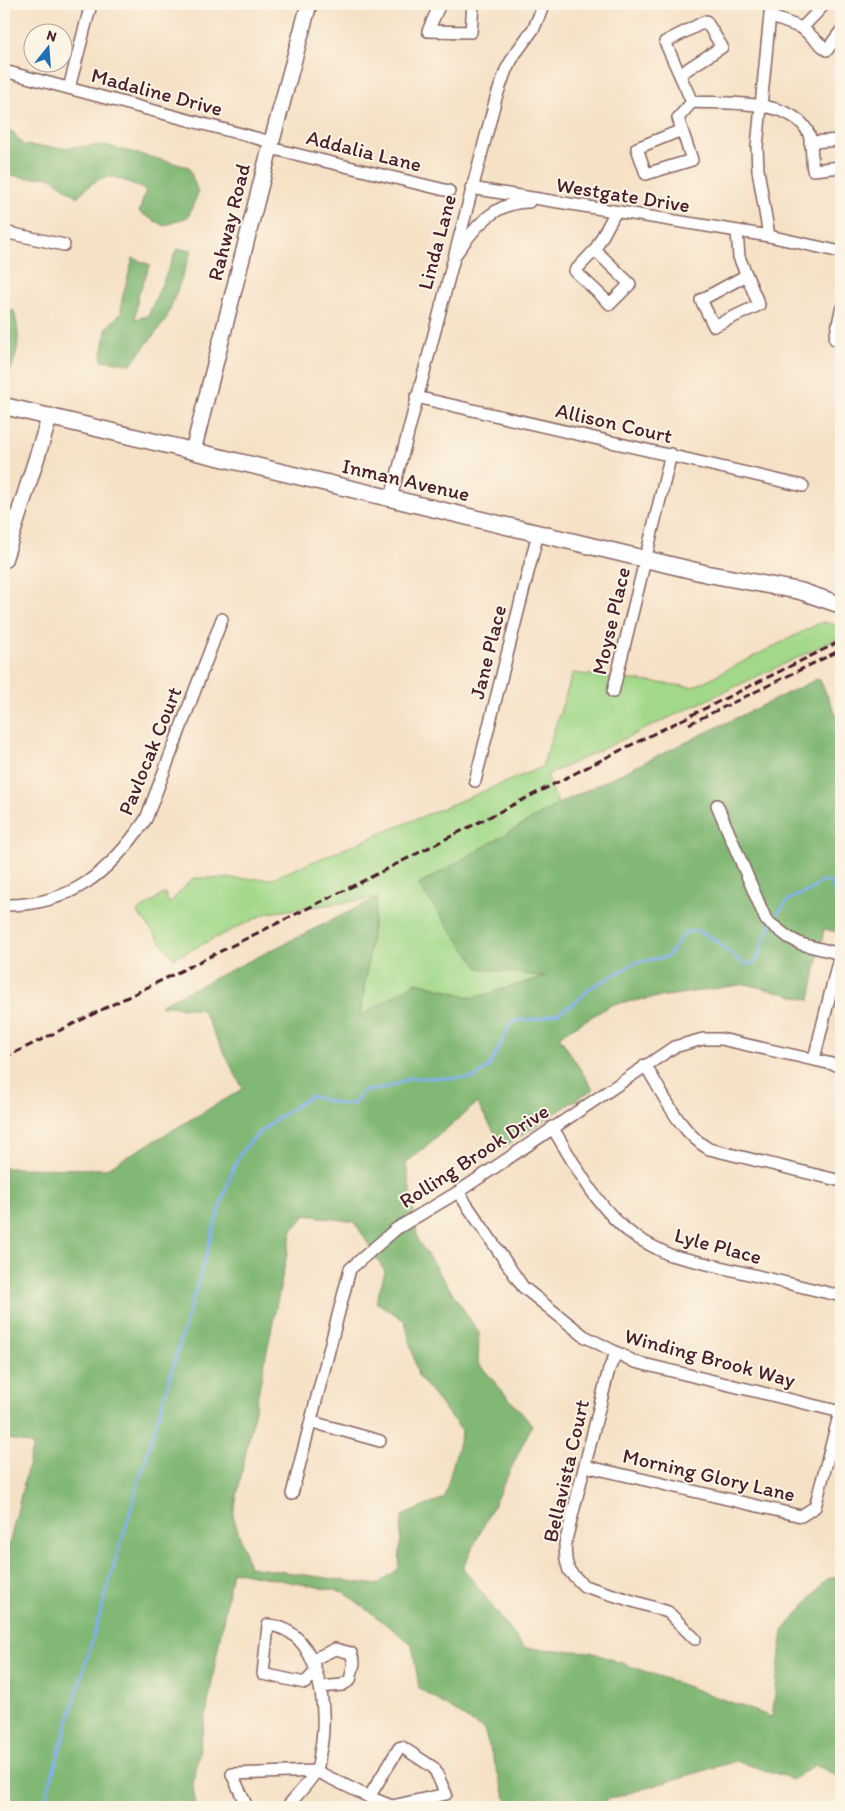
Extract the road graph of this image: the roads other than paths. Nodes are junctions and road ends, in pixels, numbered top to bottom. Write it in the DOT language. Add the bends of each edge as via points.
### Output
graph roads {
  1 [pos="91,4"];
  2 [pos="309,4"];
  3 [pos="440,4"];
  4 [pos="473,4"];
  5 [pos="544,4"];
  6 [pos="772,4"];
  7 [pos="825,4"];
  8 [pos="772,17"];
  9 [pos="802,28"];
  10 [pos="841,31"];
  11 [pos="4,71"];
  12 [pos="680,74"];
  13 [pos="70,88"];
  14 [pos="692,102"];
  15 [pos="763,105"];
  16 [pos="682,130"];
  17 [pos="841,140"];
  18 [pos="810,142"];
  19 [pos="270,145"];
  20 [pos="841,167"];
  21 [pos="471,188"];
  22 [pos="449,191"];
  23 [pos="564,205"];
  24 [pos="615,213"];
  25 [pos="4,232"];
  26 [pos="737,232"];
  27 [pos="769,236"];
  28 [pos="64,245"];
  29 [pos="595,250"];
  30 [pos="841,252"];
  31 [pos="451,262"];
  32 [pos="745,276"];
  33 [pos="841,310"];
  34 [pos="841,341"];
  35 [pos="416,397"];
  36 [pos="4,406"];
  37 [pos="50,416"];
  38 [pos="193,451"];
  39 [pos="671,454"];
  40 [pos="803,486"];
  41 [pos="391,498"];
  42 [pos="538,533"];
  43 [pos="645,559"];
  44 [pos="4,560"];
  45 [pos="800,591"];
  46 [pos="841,595"];
  47 [pos="841,605"];
  48 [pos="222,619"];
  49 [pos="613,692"];
  50 [pos="475,781"];
  51 [pos="717,806"];
  52 [pos="4,906"];
  53 [pos="841,954"];
  54 [pos="814,1059"];
  55 [pos="645,1065"];
  56 [pos="841,1066"];
  57 [pos="552,1127"];
  58 [pos="841,1182"];
  59 [pos="458,1192"];
  60 [pos="841,1296"];
  61 [pos="616,1354"];
  62 [pos="841,1412"];
  63 [pos="312,1422"];
  64 [pos="380,1441"];
  65 [pos="585,1466"];
  66 [pos="292,1494"];
  67 [pos="695,1639"];
  68 [pos="312,1660"];
  69 [pos="315,1672"];
  70 [pos="320,1687"];
  71 [pos="316,1771"];
  72 [pos="369,1798"];
  73 [pos="247,1807"];
  74 [pos="287,1807"];
  1 -- 13 [label="street"];
  2 -- 19 [label="street, Rahway Road"];
  3 -- 4 [label="street" via="428,31 471,32"];
  5 -- 21 [label="street, Linda Lane" via="534,28 506,70"];
  6 -- 8 [label="street"];
  7 -- 9 [label="street"];
  8 -- 9 [label="street"];
  8 -- 15 [label="street"];
  9 -- 10 [label="street" via="827,50"];
  11 -- 13 [label="street, Madaline Drive"];
  12 -- 12 [label="street" via="665,42 706,21 722,47"];
  12 -- 14 [label="street"];
  13 -- 19 [label="street, Madaline Drive"];
  14 -- 15 [label="street"];
  14 -- 16 [label="street" via="678,118"];
  15 -- 18 [label="street" via="799,119 809,133"];
  15 -- 27 [label="street" via="757,147"];
  16 -- 16 [label="street" via="692,160 646,174 637,148"];
  17 -- 18 [label="street"];
  18 -- 20 [label="street" via="813,170"];
  19 -- 22 [label="street, Addalia Lane"];
  19 -- 38 [label="street, Rahway Road"];
  21 -- 23 [label="street, Westgate Drive"];
  21 -- 31 [label="street, Linda Lane"];
  23 -- 24 [label="street, Westgate Drive"];
  23 -- 31 [label="street" via="525,202 498,210 472,231"];
  24 -- 26 [label="street, Westgate Drive"];
  24 -- 29 [label="street"];
  25 -- 28 [label="street"];
  26 -- 27 [label="street, Westgate Drive"];
  26 -- 32 [label="street" via="739,257"];
  27 -- 30 [label="street, Westgate Drive"];
  29 -- 29 [label="street" via="575,271 610,304 630,284"];
  31 -- 35 [label="street, Linda Lane"];
  32 -- 32 [label="street" via="759,304 714,326 701,300"];
  33 -- 34 [label="street" via="835,339"];
  35 -- 39 [label="street, Allison Court"];
  35 -- 41 [label="street, Linda Lane"];
  36 -- 37 [label="main road, Inman Avenue"];
  37 -- 38 [label="main road, Inman Avenue"];
  37 -- 44 [label="street"];
  38 -- 41 [label="main road, Inman Avenue"];
  39 -- 40 [label="street, Allison Court"];
  39 -- 43 [label="street, Moyse Place"];
  41 -- 42 [label="main road, Inman Avenue"];
  42 -- 43 [label="main road, Inman Avenue"];
  42 -- 50 [label="street, Jane Place"];
  43 -- 45 [label="main road, Inman Avenue"];
  43 -- 49 [label="street, Moyse Place"];
  45 -- 46 [label="main road, Inman Avenue"];
  45 -- 47 [label="main road, Inman Avenue"];
  48 -- 52 [label="street, Pavlocak Court" via="146,819 130,842 112,864 83,886 41,903"];
  51 -- 53 [label="street" via="766,920 801,944"];
  53 -- 54 [label="street"];
  54 -- 55 [label="street, Rolling Brook Drive" via="722,1039 703,1039 674,1047"];
  54 -- 56 [label="street, Rolling Brook Drive"];
  55 -- 57 [label="street, Rolling Brook Drive"];
  55 -- 58 [label="street" via="678,1118 699,1143 709,1149"];
  57 -- 59 [label="street, Rolling Brook Drive"];
  57 -- 60 [label="street, Lyle Place" via="591,1190 610,1213 632,1234 651,1246 670,1255"];
  59 -- 61 [label="street, Winding Brook Way" via="523,1287 584,1336"];
  59 -- 63 [label="street, Rolling Brook Drive" via="396,1229 350,1269"];
  61 -- 62 [label="street, Winding Brook Way" via="635,1362"];
  61 -- 65 [label="street, Bellavista Court" via="609,1369"];
  62 -- 65 [label="street, Morning Glory Lane" via="815,1507 801,1516"];
  63 -- 64 [label="street"];
  63 -- 66 [label="street, Rolling Brook Drive"];
  65 -- 67 [label="street, Bellavista Court" via="565,1544 569,1571 584,1586 668,1612"];
  68 -- 69 [label="street"];
  68 -- 69 [label="street" via="308,1649 289,1629 268,1625 263,1674 305,1683"];
  68 -- 70 [label="street" via="336,1649 351,1653 354,1663 350,1680 342,1685"];
  69 -- 70 [label="street"];
  70 -- 71 [label="street" via="324,1712"];
  71 -- 72 [label="street"];
  71 -- 73 [label="street" via="232,1774"];
  71 -- 74 [label="street"];
  72 -- 72 [label="street" via="392,1806 446,1794 434,1768 402,1747"];
}
